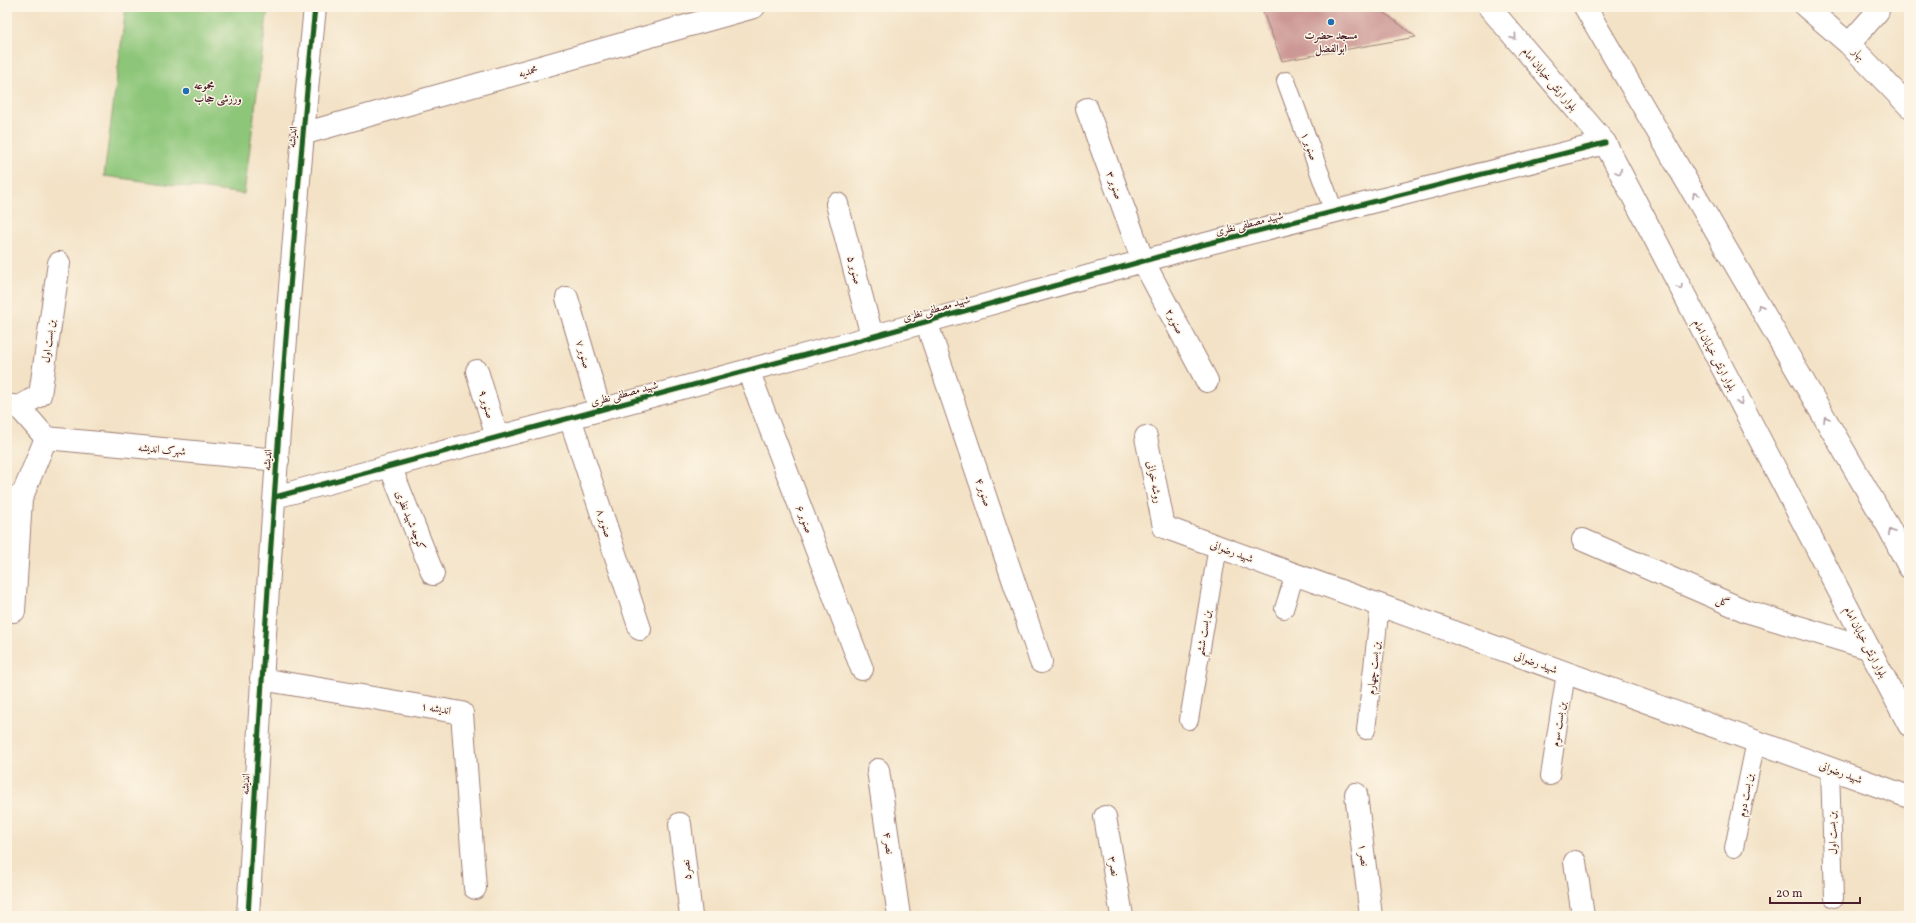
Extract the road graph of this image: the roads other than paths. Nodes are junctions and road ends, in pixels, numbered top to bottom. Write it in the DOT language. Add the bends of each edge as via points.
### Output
graph roads {
  1 [pos="315,7"];
  2 [pos="754,7"];
  3 [pos="1489,7"];
  4 [pos="1585,7"];
  5 [pos="1806,7"];
  6 [pos="1878,11"];
  7 [pos="1849,44"];
  8 [pos="1286,81"];
  9 [pos="1909,106"];
  10 [pos="1087,109"];
  11 [pos="302,134"];
  12 [pos="1605,144"];
  13 [pos="837,204"];
  14 [pos="1334,212"];
  15 [pos="1143,261"];
  16 [pos="59,263"];
  17 [pos="567,298"];
  18 [pos="926,321"];
  19 [pos="872,336"];
  20 [pos="748,370"];
  21 [pos="477,371"];
  22 [pos="1207,381"];
  23 [pos="13,406"];
  24 [pos="600,410"];
  25 [pos="570,418"];
  26 [pos="497,437"];
  27 [pos="1146,437"];
  28 [pos="46,438"];
  29 [pos="278,460"];
  30 [pos="390,466"];
  31 [pos="275,497"];
  32 [pos="14,498"];
  33 [pos="1164,527"];
  34 [pos="1584,540"];
  35 [pos="1218,546"];
  36 [pos="1909,566"];
  37 [pos="433,574"];
  38 [pos="1295,574"];
  39 [pos="1380,605"];
  40 [pos="1284,609"];
  41 [pos="14,611"];
  42 [pos="640,629"];
  43 [pos="1868,648"];
  44 [pos="1041,662"];
  45 [pos="862,669"];
  46 [pos="1566,673"];
  47 [pos="261,679"];
  48 [pos="1189,720"];
  49 [pos="1909,725"];
  50 [pos="1366,730"];
  51 [pos="1756,741"];
  52 [pos="1830,768"];
  53 [pos="878,770"];
  54 [pos="1550,776"];
  55 [pos="1356,794"];
  56 [pos="1909,797"];
  57 [pos="1105,817"];
  58 [pos="680,824"];
  59 [pos="1734,848"];
  60 [pos="1574,862"];
  61 [pos="475,888"];
  62 [pos="1834,898"];
  63 [pos="248,916"];
  64 [pos="691,916"];
  65 [pos="900,916"];
  66 [pos="1122,916"];
  67 [pos="1371,916"];
  68 [pos="1583,916"];
  1 -- 11 [label="street, اندیشه"];
  2 -- 11 [label="street, محمدیه"];
  3 -- 12 [label="street, بلوار ارتش خیابان امام, one-way"];
  36 -- 4 [label="street, one-way"];
  5 -- 7 [label="street, بهار"];
  6 -- 7 [label="street"];
  7 -- 9 [label="street, بهار"];
  8 -- 14 [label="lane, صنوبر ۱"];
  10 -- 15 [label="street, صنوبر ۳"];
  11 -- 29 [label="street, اندیشه"];
  12 -- 14 [label="street, شهید مصطفی نظری"];
  12 -- 43 [label="street, بلوار ارتش خیابان امام, one-way"];
  13 -- 19 [label="street, صنوبر ۵"];
  14 -- 15 [label="street, شهید مصطفی نظری"];
  15 -- 18 [label="street, شهید مصطفی نظری"];
  15 -- 22 [label="street, صنوبر۲"];
  16 -- 23 [label="street, بن بست اول" via="40,395"];
  17 -- 24 [label="street, صنوبر ۷"];
  18 -- 19 [label="street, شهید مصطفی نظری"];
  18 -- 44 [label="street, صنوبر ۴"];
  19 -- 20 [label="street, شهید مصطفی نظری"];
  20 -- 24 [label="street, شهید مصطفی نظری"];
  20 -- 45 [label="street, صنوبر ۶"];
  21 -- 26 [label="street, صنوبر ۹"];
  23 -- 28 [label="street"];
  24 -- 25 [label="street, شهید مصطفی نظری"];
  25 -- 26 [label="street, شهید مصطفی نظری"];
  25 -- 42 [label="street, صنوبر ۸"];
  26 -- 30 [label="street, شهید مصطفی نظری"];
  27 -- 33 [label="street, روشه خوانی"];
  28 -- 29 [label="street, شهرک اندیشه"];
  28 -- 32 [label="street"];
  29 -- 31 [label="street, اندیشه"];
  30 -- 31 [label="street, شهید مصطفی نظری"];
  30 -- 37 [label="street, کوچه شهید نظری"];
  31 -- 47 [label="street, اندیشه"];
  32 -- 41 [label="street"];
  33 -- 35 [label="street, شهید رضوانی"];
  34 -- 43 [label="street, گل" via="1746,611"];
  35 -- 38 [label="street, شهید رضوانی"];
  35 -- 48 [label="lane, بن بست ششم"];
  38 -- 39 [label="street, شهید رضوانی"];
  38 -- 40 [label="lane"];
  39 -- 46 [label="street, شهید رضوانی"];
  39 -- 50 [label="lane, بن بست چهارم"];
  43 -- 49 [label="street, بلوار ارتش خیابان امام"];
  46 -- 51 [label="street, شهید رضوانی"];
  46 -- 54 [label="lane, بن بست سوم"];
  47 -- 61 [label="street, اندیشه ۱" via="462,712"];
  47 -- 63 [label="street, اندیشه"];
  51 -- 52 [label="street, شهید رضوانی"];
  51 -- 59 [label="lane, بن بست دوم"];
  52 -- 56 [label="street, شهید رضوانی"];
  52 -- 62 [label="lane, بن بست اول"];
  53 -- 65 [label="street, نصر ۴"];
  55 -- 67 [label="street, نصر ۱"];
  57 -- 66 [label="street, نصر۳"];
  58 -- 64 [label="street, نصر۵"];
  60 -- 68 [label="street"];
}
